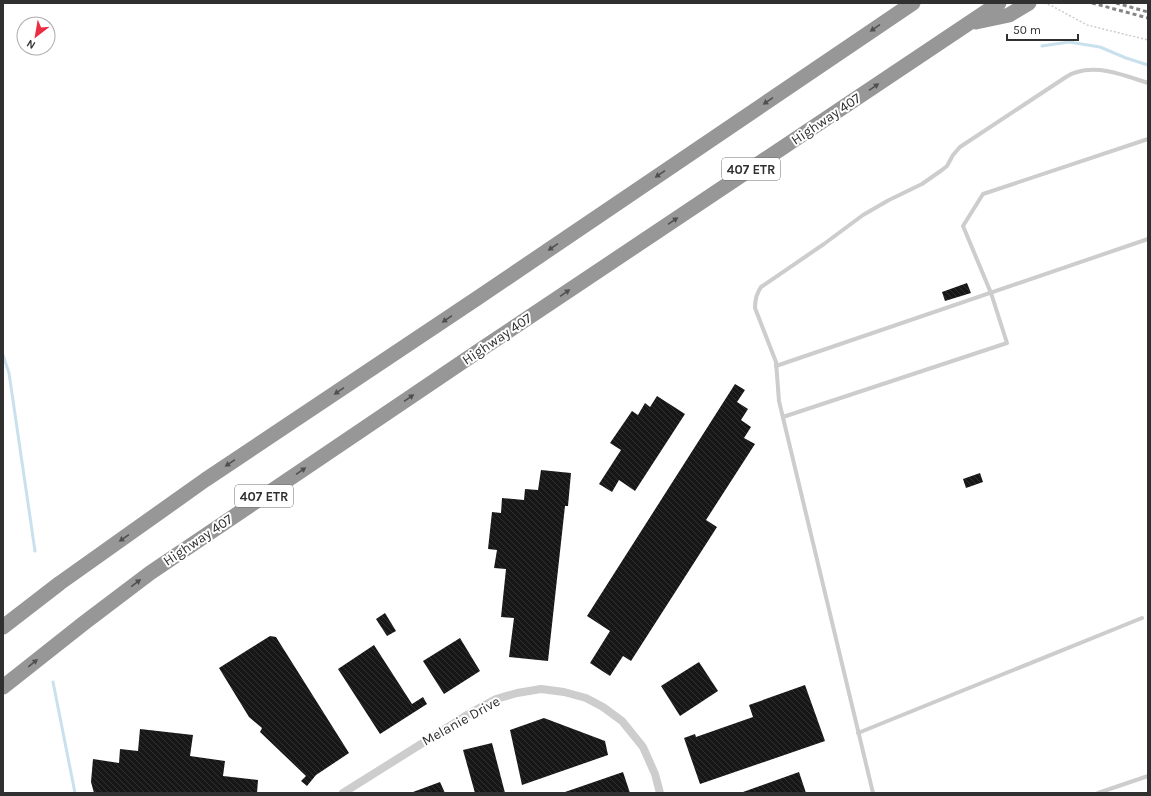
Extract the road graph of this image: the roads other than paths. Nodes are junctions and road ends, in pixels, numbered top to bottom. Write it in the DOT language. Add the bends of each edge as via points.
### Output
graph roads {
  1 [pos="999,3"];
  2 [pos="1029,3"];
  3 [pos="910,4"];
  4 [pos="969,23"];
  5 [pos="1148,83"];
  6 [pos="1148,139"];
  7 [pos="1148,240"];
  8 [pos="991,293"];
  9 [pos="776,366"];
  10 [pos="783,417"];
  11 [pos="1142,618"];
  12 [pos="3,627"];
  13 [pos="3,688"];
  14 [pos="858,732"];
  15 [pos="1148,776"];
  16 [pos="343,793"];
  17 [pos="660,793"];
  18 [pos="872,793"];
  19 [pos="1098,793"];
  1 -- 4 [label="highway, Highway 407 / 407 ETR"];
  2 -- 4 [label="highway" via="1009,15"];
  3 -- 12 [label="highway, 407 ETR, one-way" via="205,480 60,583"];
  13 -- 4 [label="highway, Highway 407 / 407 ETR, one-way" via="150,573"];
  5 -- 9 [label="lane" via="1105,71 1090,70 1066,77 960,147 947,166 922,184 863,215 761,287 754,300 755,308"];
  6 -- 8 [label="lane" via="983,194 963,226"];
  7 -- 8 [label="lane"];
  8 -- 9 [label="lane"];
  8 -- 10 [label="lane" via="1007,342"];
  9 -- 10 [label="lane"];
  10 -- 14 [label="lane"];
  11 -- 14 [label="lane"];
  14 -- 18 [label="lane"];
  15 -- 19 [label="lane"];
  16 -- 17 [label="street, Melanie Drive" via="496,699 541,689 586,698 622,721 643,747"];
}
